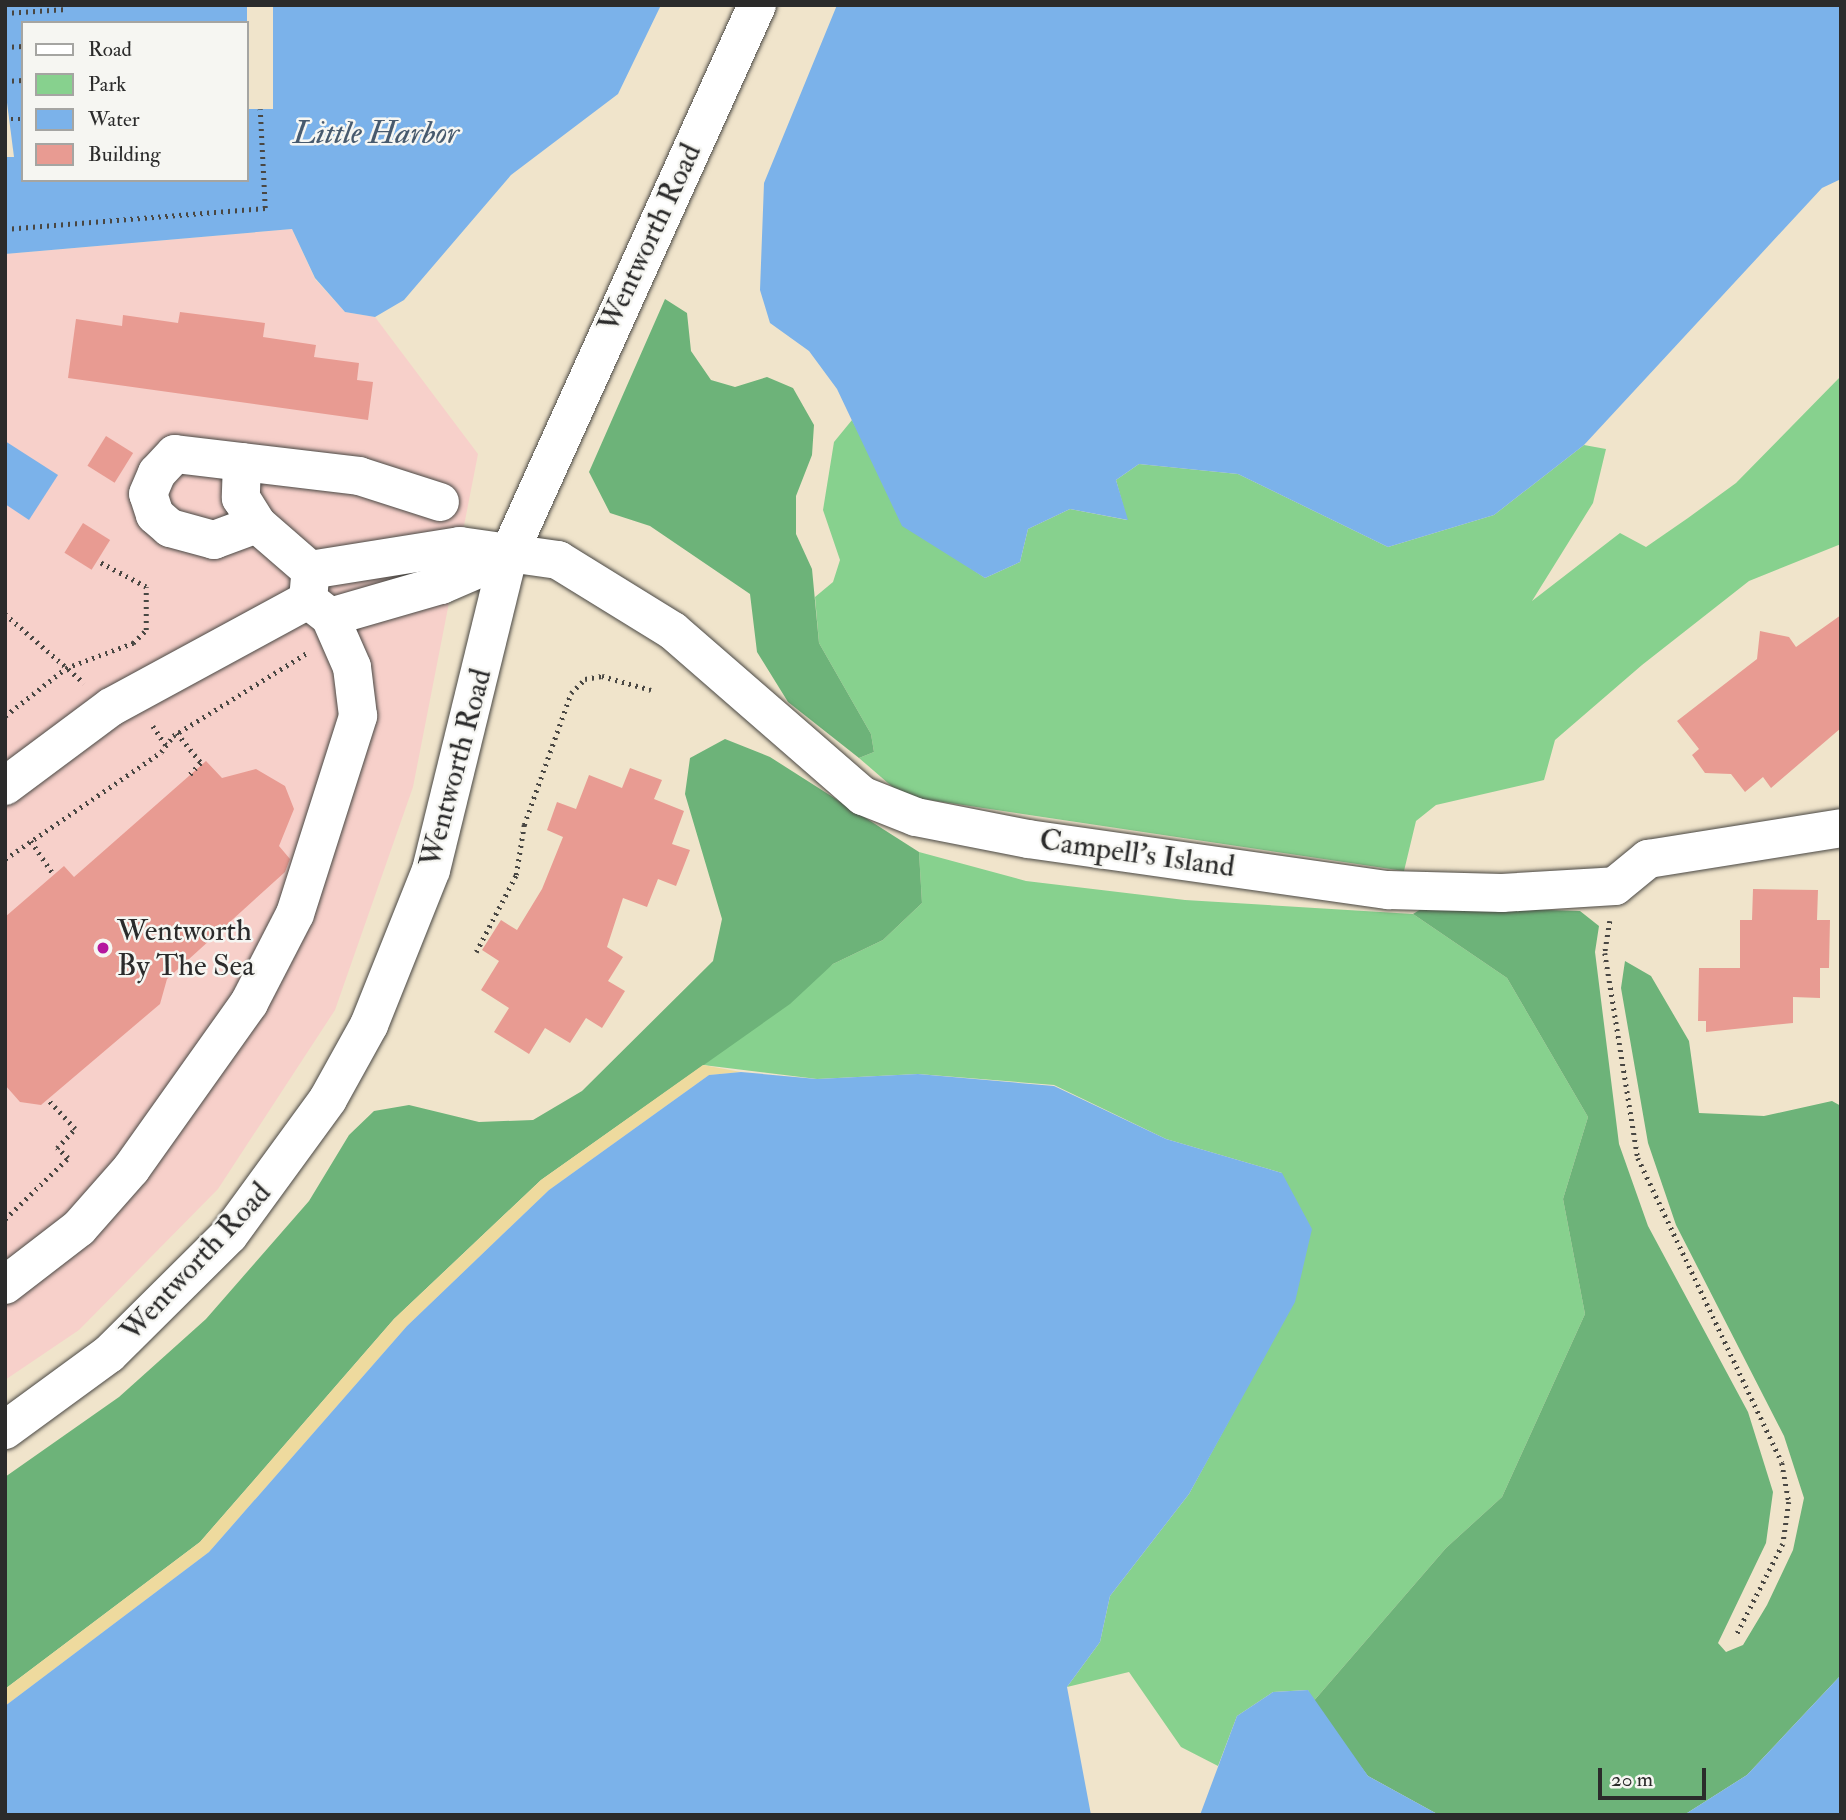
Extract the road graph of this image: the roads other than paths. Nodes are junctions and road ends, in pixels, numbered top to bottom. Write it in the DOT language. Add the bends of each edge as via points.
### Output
graph roads {
  1 [pos="757,5"];
  2 [pos="242,462"];
  3 [pos="440,502"];
  4 [pos="257,524"];
  5 [pos="509,556"];
  6 [pos="322,605"];
  7 [pos="5,786"];
  8 [pos="1841,828"];
  9 [pos="5,1285"];
  10 [pos="5,1430"];
  1 -- 5 [label="main road, Wentworth Road"];
  2 -- 3 [label="main road" via="359,477"];
  2 -- 4 [label="main road" via="241,498"];
  2 -- 4 [label="main road" via="175,454 148,494 155,515 194,538 214,540"];
  4 -- 6 [label="main road"];
  5 -- 6 [label="main road" via="441,585"];
  5 -- 6 [label="main road, Campell's Island" via="460,546"];
  5 -- 8 [label="main road, Campell's Island" via="558,560 652,615 863,796 916,817 1388,890 1502,893 1615,886 1648,859"];
  5 -- 10 [label="main road, Wentworth Road" via="431,870 397,962 328,1099 229,1236 172,1297 109,1354"];
  6 -- 7 [label="main road" via="111,707"];
  6 -- 9 [label="main road" via="352,667 358,716 295,914 249,1003 131,1169 79,1228"];
}
